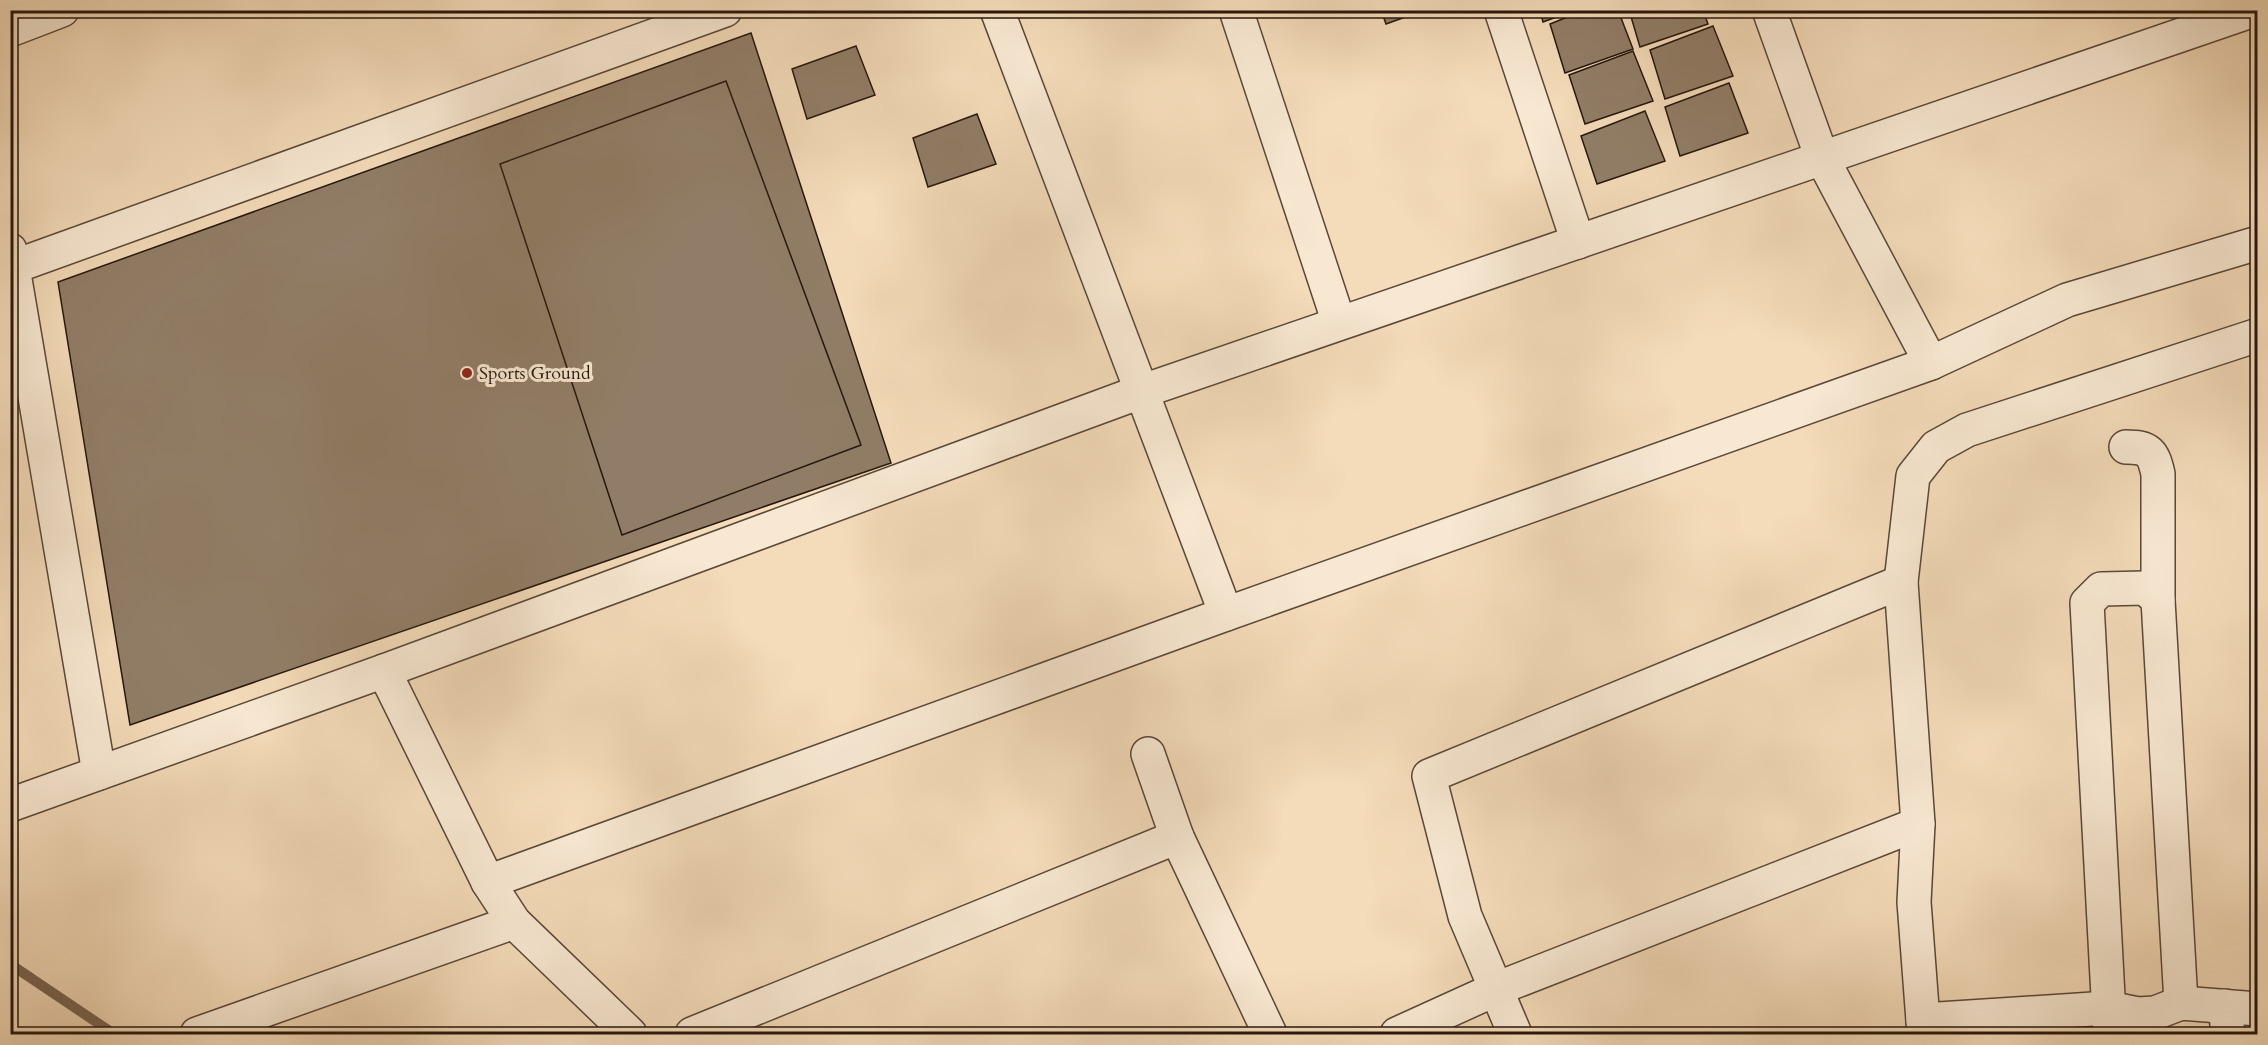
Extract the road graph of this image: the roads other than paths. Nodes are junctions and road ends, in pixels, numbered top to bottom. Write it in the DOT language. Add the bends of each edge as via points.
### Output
graph roads {
  1 [pos="62,10"];
  2 [pos="725,10"];
  3 [pos="997,10"];
  4 [pos="1236,10"];
  5 [pos="1501,10"];
  6 [pos="1769,10"];
  7 [pos="2254,10"];
  8 [pos="10,30"];
  9 [pos="1822,159"];
  10 [pos="1578,242"];
  11 [pos="2258,243"];
  12 [pos="12,258"];
  13 [pos="1339,323"];
  14 [pos="2258,335"];
  15 [pos="1931,363"];
  16 [pos="1140,392"];
  17 [pos="2126,447"];
  18 [pos="1901,582"];
  19 [pos="2158,600"];
  20 [pos="1226,615"];
  21 [pos="384,671"];
  22 [pos="1148,754"];
  23 [pos="99,773"];
  24 [pos="10,805"];
  25 [pos="1918,824"];
  26 [pos="1177,837"];
  27 [pos="488,882"];
  28 [pos="514,922"];
  29 [pos="1496,989"];
  30 [pos="2181,1003"];
  31 [pos="2258,1009"];
  32 [pos="2227,1020"];
  33 [pos="2109,1021"];
  34 [pos="1923,1028"];
  35 [pos="1268,1034"];
  36 [pos="197,1035"];
  37 [pos="630,1035"];
  38 [pos="692,1035"];
  39 [pos="1397,1035"];
  40 [pos="1515,1035"];
  1 -- 8 [label="street"];
  2 -- 12 [label="street"];
  3 -- 16 [label="street"];
  4 -- 13 [label="street"];
  5 -- 10 [label="street"];
  6 -- 9 [label="street"];
  7 -- 9 [label="street"];
  9 -- 10 [label="street"];
  9 -- 15 [label="street"];
  10 -- 13 [label="street"];
  11 -- 15 [label="street" via="2067,300"];
  12 -- 23 [label="street"];
  13 -- 16 [label="street"];
  14 -- 18 [label="street" via="1967,430 1936,447 1913,476"];
  15 -- 20 [label="street"];
  16 -- 20 [label="street"];
  16 -- 21 [label="street"];
  17 -- 19 [label="street" via="2141,447 2154,456 2158,474"];
  18 -- 25 [label="street"];
  18 -- 29 [label="street" via="1429,776 1465,916"];
  19 -- 30 [label="street"];
  19 -- 33 [label="street" via="2145,588 2101,589 2087,603"];
  20 -- 27 [label="street"];
  21 -- 23 [label="street"];
  21 -- 27 [label="street"];
  22 -- 26 [label="street"];
  23 -- 24 [label="street"];
  25 -- 29 [label="street"];
  25 -- 34 [label="street" via="1914,902"];
  26 -- 35 [label="street"];
  26 -- 38 [label="street"];
  27 -- 28 [label="street"];
  28 -- 36 [label="street"];
  28 -- 37 [label="street"];
  29 -- 39 [label="street"];
  29 -- 40 [label="street"];
  30 -- 32 [label="street"];
  30 -- 33 [label="street" via="2155,1013"];
  31 -- 32 [label="street"];
  33 -- 34 [label="street"];
}
